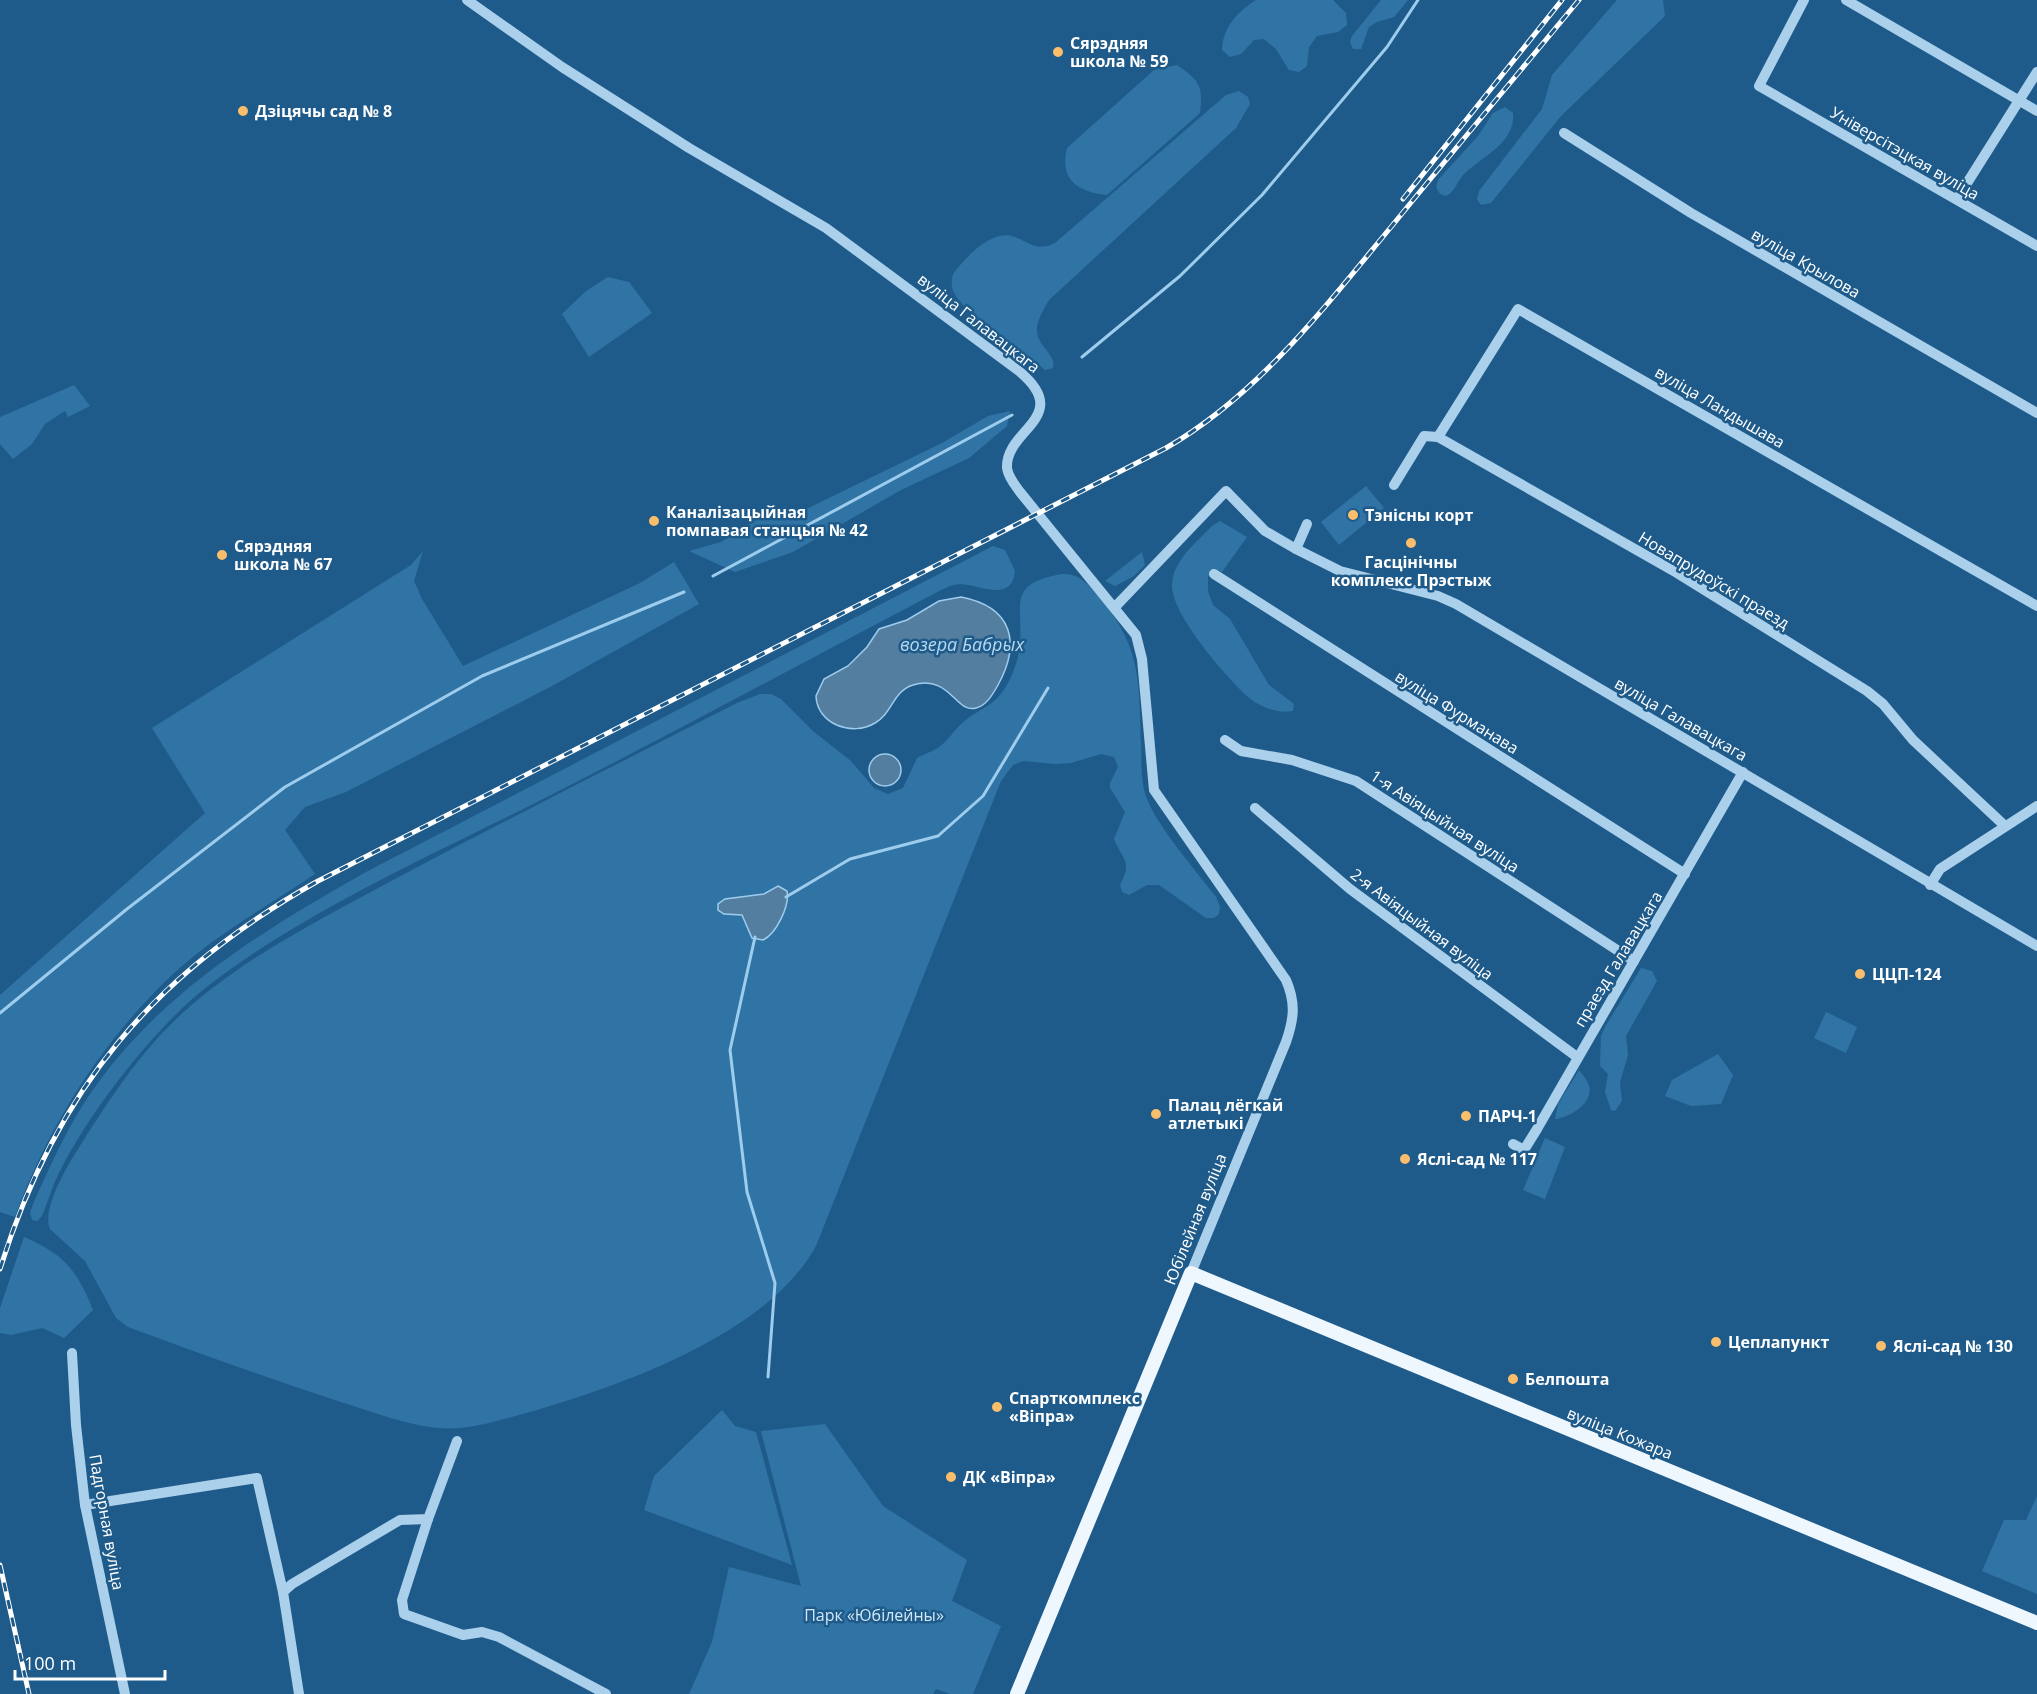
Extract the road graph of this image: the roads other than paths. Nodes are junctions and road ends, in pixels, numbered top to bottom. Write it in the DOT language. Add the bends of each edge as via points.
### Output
graph roads {
  1 [pos="467,0"];
  2 [pos="1803,0"];
  3 [pos="1846,0"];
  4 [pos="2037,72"];
  5 [pos="2019,101"];
  6 [pos="2037,111"];
  7 [pos="1564,134"];
  8 [pos="1957,199"];
  9 [pos="2037,246"];
  10 [pos="2037,413"];
  11 [pos="1438,436"];
  12 [pos="1394,485"];
  13 [pos="1308,524"];
  14 [pos="1296,549"];
  15 [pos="1214,574"];
  16 [pos="2037,606"];
  17 [pos="1115,607"];
  18 [pos="1225,740"];
  19 [pos="1743,772"];
  20 [pos="2037,806"];
  21 [pos="1255,808"];
  22 [pos="2005,826"];
  23 [pos="1685,874"];
  24 [pos="1930,885"];
  25 [pos="2037,946"];
  26 [pos="1634,961"];
  27 [pos="1577,1057"];
  28 [pos="1513,1144"];
  29 [pos="1191,1273"];
  30 [pos="72,1353"];
  31 [pos="457,1441"];
  32 [pos="86,1505"];
  33 [pos="428,1519"];
  34 [pos="283,1592"];
  35 [pos="2037,1623"];
  36 [pos="125,1694"];
  37 [pos="298,1694"];
  38 [pos="606,1694"];
  39 [pos="1017,1694"];
  1 -- 17 [label="street, вуліца Галавацкага" via="562,68 826,228 1031,381 1039,393 1039,408 1009,458 1008,473"];
  2 -- 8 [label="street, Універсітэцкая вуліца" via="1759,86"];
  3 -- 5 [label="street"];
  4 -- 5 [label="street"];
  5 -- 6 [label="street"];
  5 -- 8 [label="street"];
  7 -- 10 [label="street, вуліца Крылова" via="1691,213"];
  8 -- 9 [label="street, Універсітэцкая вуліца"];
  11 -- 12 [label="street" via="1424,436"];
  11 -- 16 [label="street, вуліца Ландышава" via="1518,309"];
  11 -- 22 [label="street, Новапрудоўскі праезд" via="1677,573 1867,691"];
  13 -- 14 [label="street"];
  14 -- 17 [label="street, вуліца Галавацкага" via="1265,531 1226,491"];
  14 -- 19 [label="street, вуліца Галавацкага" via="1340,571 1438,596"];
  15 -- 23 [label="street, вуліца Фурманава"];
  17 -- 29 [label="street, Юбілейная вуліца" via="1136,635 1140,650 1154,790 1286,980 1294,1005 1286,1042"];
  18 -- 26 [label="street, 1-я Авіяцыйная вуліца" via="1241,751 1292,760 1356,781"];
  19 -- 23 [label="street, праезд Галавацкага"];
  19 -- 24 [label="street, вуліца Галавацкага"];
  20 -- 22 [label="street"];
  21 -- 27 [label="street, 2-я Авіяцыйная вуліца" via="1350,890"];
  22 -- 24 [label="street" via="1940,869"];
  23 -- 26 [label="street, праезд Галавацкага"];
  24 -- 25 [label="street, вуліца Галавацкага"];
  26 -- 27 [label="street, праезд Галавацкага"];
  27 -- 28 [label="street, праезд Галавацкага" via="1524,1150"];
  29 -- 35 [label="main road, вуліца Кожара"];
  29 -- 39 [label="main road, Юбілейная вуліца"];
  30 -- 32 [label="street, Падгорная вуліца"];
  31 -- 33 [label="street"];
  32 -- 34 [label="street" via="257,1478"];
  32 -- 36 [label="street, Падгорная вуліца"];
  33 -- 34 [label="street" via="400,1520"];
  33 -- 38 [label="street" via="402,1600 404,1614 463,1635 482,1632 498,1637"];
  34 -- 37 [label="street"];
}
